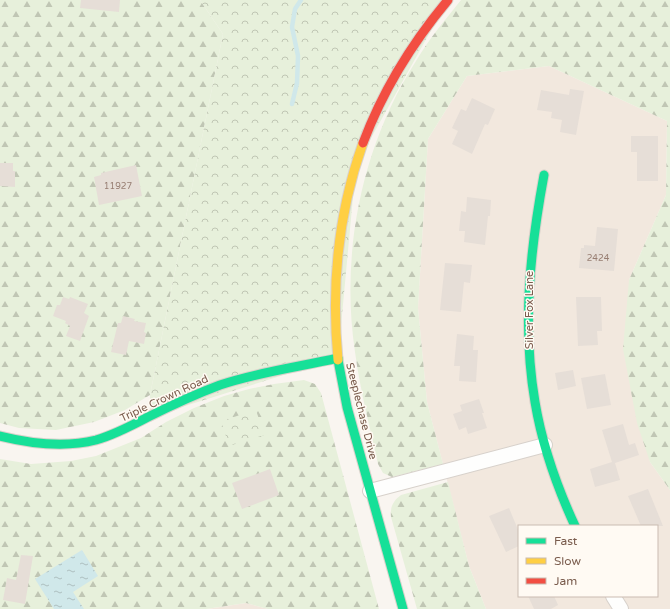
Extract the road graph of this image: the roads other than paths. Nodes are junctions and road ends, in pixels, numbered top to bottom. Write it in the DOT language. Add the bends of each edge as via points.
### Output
graph roads {
  1 [pos="448,0"];
  2 [pos="544,175"];
  3 [pos="338,358"];
  4 [pos="0,436"];
  5 [pos="544,445"];
  6 [pos="370,491"];
  7 [pos="575,525"];
  8 [pos="614,597"];
  9 [pos="402,609"];
  10 [pos="621,609"];
  1 -- 3 [label="street, Steeplechase Drive" via="410,49 386,90 356,164 345,206 338,254 334,314"];
  2 -- 5 [label="street, Silver Fox Lane" via="530,262 528,309 529,356"];
  3 -- 4 [label="street, Triple Crown Road" via="272,370 231,381 196,394 98,440 52,445"];
  3 -- 6 [label="street, Steeplechase Drive" via="347,407"];
  5 -- 6 [label="street"];
  5 -- 7 [label="street, Silver Fox Lane"];
  6 -- 9 [label="street, Steeplechase Drive"];
  8 -- 10 [label="street"];
}
